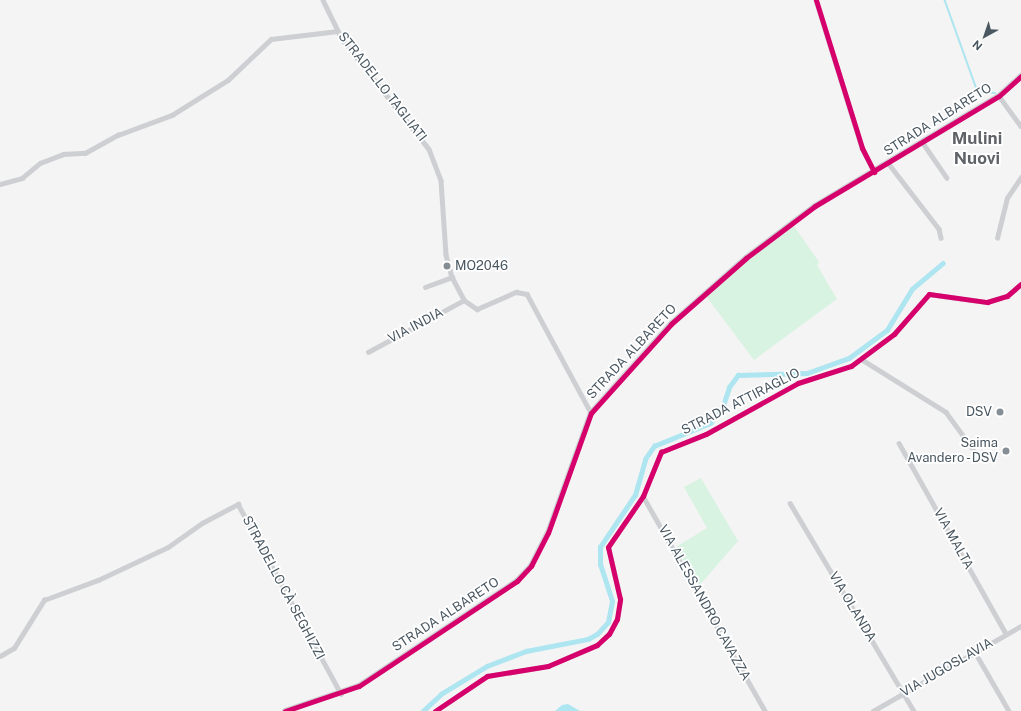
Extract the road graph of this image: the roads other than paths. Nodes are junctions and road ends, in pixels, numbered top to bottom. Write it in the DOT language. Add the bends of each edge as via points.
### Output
graph roads {
  1 [pos="323,0"];
  2 [pos="816,0"];
  3 [pos="338,32"];
  4 [pos="1021,76"];
  5 [pos="1000,96"];
  6 [pos="1021,126"];
  7 [pos="923,143"];
  8 [pos="889,164"];
  9 [pos="874,172"];
  10 [pos="1021,177"];
  11 [pos="947,178"];
  12 [pos="0,184"];
  13 [pos="941,238"];
  14 [pos="997,238"];
  15 [pos="452,276"];
  16 [pos="1021,284"];
  17 [pos="425,287"];
  18 [pos="464,300"];
  19 [pos="368,352"];
  20 [pos="861,359"];
  21 [pos="591,413"];
  22 [pos="899,443"];
  23 [pos="973,449"];
  24 [pos="643,496"];
  25 [pos="790,503"];
  26 [pos="1021,626"];
  27 [pos="1006,634"];
  28 [pos="975,652"];
  29 [pos="0,656"];
  30 [pos="904,693"];
  31 [pos="341,694"];
  32 [pos="285,711"];
  33 [pos="436,711"];
  34 [pos="765,711"];
  35 [pos="872,711"];
  36 [pos="914,711"];
  37 [pos="1009,711"];
  1 -- 3 [label="street, STRADELLO TAGLIATI"];
  2 -- 9 [label="street" via="862,148"];
  3 -- 12 [label="street" via="271,39 228,80 172,115 118,135 85,153 63,154 40,163 22,178"];
  3 -- 15 [label="street, STRADELLO TAGLIATI" via="429,149 441,182 446,255"];
  4 -- 5 [label="street, STRADA ALBARETO"];
  5 -- 6 [label="street"];
  5 -- 7 [label="street, STRADA ALBARETO"];
  7 -- 8 [label="street, STRADA ALBARETO"];
  7 -- 11 [label="street"];
  8 -- 9 [label="street, STRADA ALBARETO"];
  8 -- 13 [label="street" via="939,229"];
  9 -- 21 [label="street, STRADA ALBARETO" via="824,199 734,268 656,338"];
  10 -- 14 [label="street" via="1007,198 1003,227"];
  15 -- 17 [label="street"];
  15 -- 18 [label="street, STRADELLO TAGLIATI"];
  16 -- 20 [label="street, STRADA ATTIRAGLIO" via="1007,296 987,302 929,294 894,334"];
  18 -- 19 [label="street, VIA INDIA"];
  18 -- 21 [label="street" via="477,309 516,292 527,294"];
  20 -- 23 [label="street" via="946,412"];
  20 -- 24 [label="street, STRADA ATTIRAGLIO" via="835,373 798,383 706,434 664,450 657,458"];
  21 -- 31 [label="street, STRADA ALBARETO" via="548,533 525,574 493,598"];
  22 -- 27 [label="street, VIA MALTA"];
  24 -- 33 [label="street, STRADA ATTIRAGLIO" via="608,547 620,599 617,619 607,637 548,666 487,676"];
  24 -- 34 [label="street, VIA ALESSANDRO CAVAZZA"];
  25 -- 30 [label="street, VIA OLANDA"];
  26 -- 27 [label="street, VIA JUGOSLAVIA"];
  27 -- 28 [label="street, VIA JUGOSLAVIA"];
  28 -- 30 [label="street, VIA JUGOSLAVIA"];
  28 -- 37 [label="street"];
  29 -- 31 [label="street, STRADELLO CÀ SEGHIZZI" via="14,648 44,600 98,580 168,547 202,522 238,504"];
  30 -- 35 [label="street, VIA JUGOSLAVIA"];
  30 -- 36 [label="street, VIA OLANDA"];
  31 -- 32 [label="street, STRADA ALBARETO"];
}
